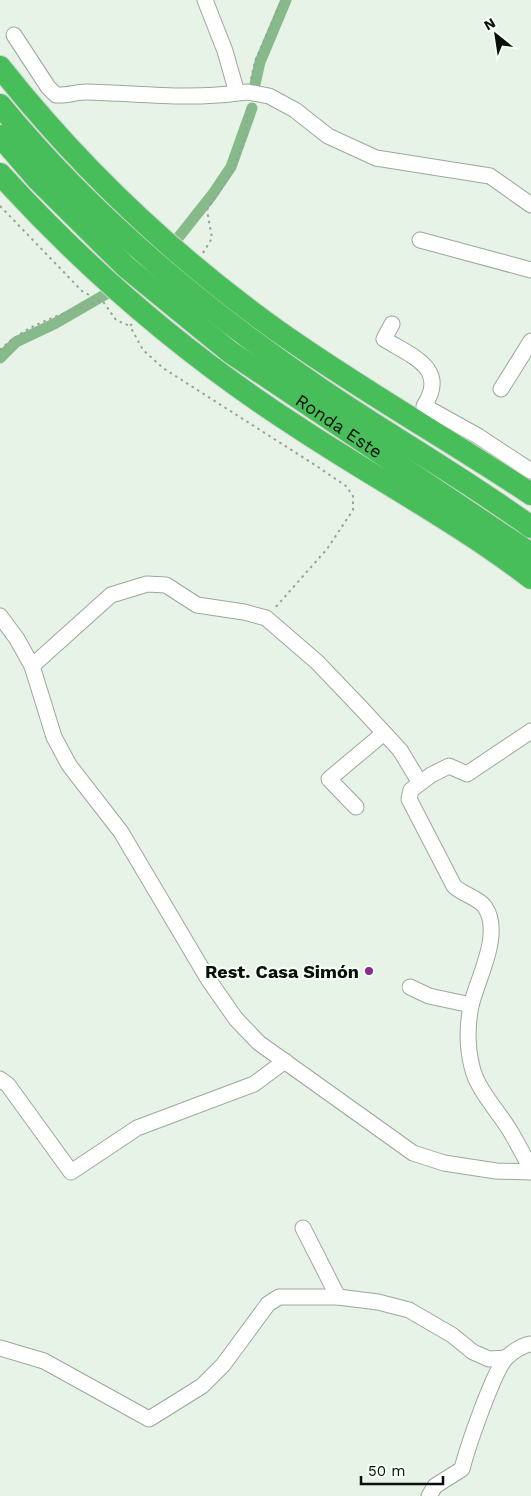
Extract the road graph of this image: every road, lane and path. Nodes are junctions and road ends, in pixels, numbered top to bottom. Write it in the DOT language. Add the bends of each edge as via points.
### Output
graph roads {
  1 [pos="205,0"];
  2 [pos="282,0"];
  3 [pos="14,35"];
  4 [pos="0,67"];
  5 [pos="243,92"];
  6 [pos="0,105"];
  7 [pos="0,136"];
  8 [pos="0,174"];
  9 [pos="531,205"];
  10 [pos="0,206"];
  11 [pos="420,240"];
  12 [pos="192,256"];
  13 [pos="134,259"];
  14 [pos="530,269"];
  15 [pos="159,281"];
  16 [pos="104,291"];
  17 [pos="105,304"];
  18 [pos="132,317"];
  19 [pos="392,324"];
  20 [pos="531,340"];
  21 [pos="0,350"];
  22 [pos="501,389"];
  23 [pos="531,471"];
  24 [pos="531,494"];
  25 [pos="531,527"];
  26 [pos="531,554"];
  27 [pos="531,578"];
  28 [pos="0,616"];
  29 [pos="266,618"];
  30 [pos="32,666"];
  31 [pos="531,731"];
  32 [pos="384,733"];
  33 [pos="420,783"];
  34 [pos="356,807"];
  35 [pos="410,988"];
  36 [pos="471,1005"];
  37 [pos="285,1061"];
  38 [pos="0,1079"];
  39 [pos="531,1170"];
  40 [pos="303,1228"];
  41 [pos="338,1297"];
  42 [pos="531,1344"];
  43 [pos="0,1348"];
  44 [pos="506,1358"];
  45 [pos="429,1496"];
  1 -- 5 [label="street"];
  2 -- 5 [label="path"];
  3 -- 5 [label="street" via="56,94 218,96"];
  4 -- 12 [label="highway" via="104,185 162,238"];
  5 -- 9 [label="street" via="269,96 295,110 328,136 376,158 490,176"];
  5 -- 12 [label="path" via="246,137 233,170 207,210 212,238"];
  6 -- 13 [label="highway" via="96,209"];
  7 -- 13 [label="highway" via="38,180"];
  8 -- 16 [label="highway"];
  10 -- 17 [label="path" via="82,291"];
  11 -- 14 [label="street"];
  12 -- 24 [label="highway" via="279,332"];
  13 -- 15 [label="highway"];
  15 -- 25 [label="highway, Ronda Este" via="219,316 294,371"];
  15 -- 26 [label="highway, Ronda Este" via="254,369"];
  16 -- 17 [label="path"];
  16 -- 18 [label="highway"];
  16 -- 21 [label="path" via="14,337"];
  17 -- 18 [label="path" via="116,320"];
  18 -- 27 [label="highway" via="165,333 246,392"];
  18 -- 29 [label="path" via="143,350 163,368 346,486 353,496 353,510 327,549"];
  19 -- 23 [label="street" via="384,339 424,364 434,380 432,393 424,406"];
  20 -- 22 [label="street"];
  28 -- 30 [label="street"];
  29 -- 30 [label="street" via="196,605 166,585 147,584 111,596"];
  29 -- 32 [label="street" via="317,662"];
  30 -- 37 [label="street" via="54,737 69,765 121,832 208,979 236,1019 259,1043"];
  31 -- 33 [label="street" via="467,774 449,766"];
  32 -- 33 [label="street" via="400,750"];
  32 -- 34 [label="street" via="329,779"];
  33 -- 36 [label="street" via="411,790 410,799 444,868 454,886 485,906 490,917 487,955"];
  35 -- 36 [label="street" via="429,996"];
  36 -- 39 [label="street" via="468,1025 472,1069"];
  37 -- 38 [label="street" via="254,1084 137,1128 71,1172 8,1085"];
  37 -- 39 [label="street" via="413,1153 444,1163 496,1171"];
  40 -- 41 [label="street"];
  41 -- 43 [label="street" via="279,1297 268,1304 223,1364 202,1386 149,1419 44,1361"];
  41 -- 44 [label="street" via="410,1310 473,1352 489,1358"];
  42 -- 44 [label="street"];
  44 -- 45 [label="street" via="489,1394 462,1469 435,1486"];
}
